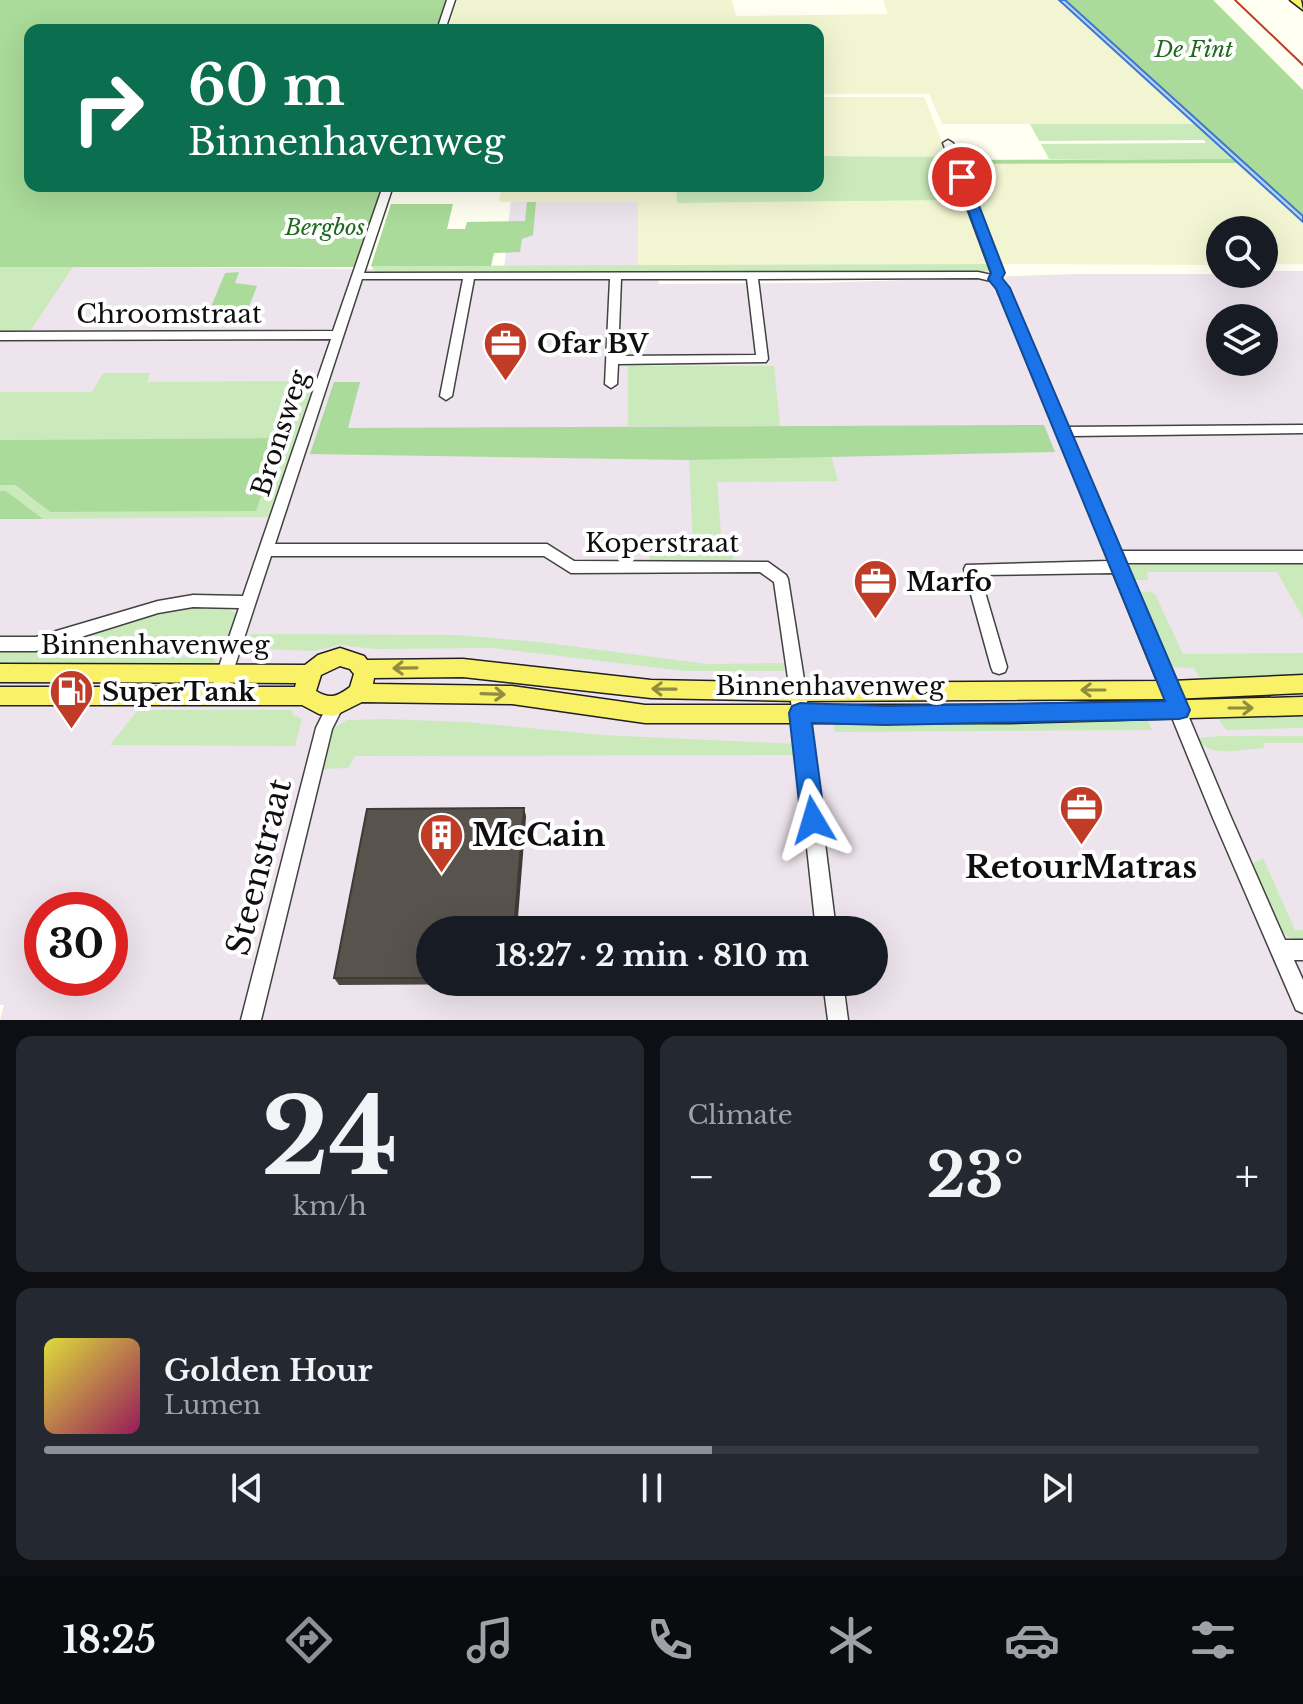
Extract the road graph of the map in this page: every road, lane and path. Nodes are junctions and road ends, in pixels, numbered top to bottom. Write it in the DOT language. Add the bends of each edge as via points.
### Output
graph roads {
  1 [pos="451,0"];
  2 [pos="1295,0"];
  3 [pos="1303,7"];
  4 [pos="443,24"];
  5 [pos="948,143"];
  6 [pos="386,192"];
  7 [pos="616,275"];
  8 [pos="752,275"];
  9 [pos="358,276"];
  10 [pos="469,276"];
  11 [pos="996,276"];
  12 [pos="338,335"];
  13 [pos="0,336"];
  14 [pos="612,360"];
  15 [pos="611,384"];
  16 [pos="446,396"];
  17 [pos="1303,429"];
  18 [pos="1063,432"];
  19 [pos="265,550"];
  20 [pos="1303,557"];
  21 [pos="1116,562"];
  22 [pos="248,602"];
  23 [pos="0,644"];
  24 [pos="999,667"];
  25 [pos="364,669"];
  26 [pos="225,672"];
  27 [pos="0,673"];
  28 [pos="310,674"];
  29 [pos="1303,684"];
  30 [pos="359,693"];
  31 [pos="0,696"];
  32 [pos="217,696"];
  33 [pos="1175,700"];
  34 [pos="320,702"];
  35 [pos="799,702"];
  36 [pos="1303,706"];
  37 [pos="824,916"];
  38 [pos="1281,950"];
  39 [pos="1303,950"];
  40 [pos="835,996"];
  41 [pos="1303,1003"];
  42 [pos="251,1020"];
  43 [pos="838,1020"];
  1 -- 4 [label="street"];
  2 -- 3 [label="main road"];
  5 -- 11 [label="street"];
  6 -- 9 [label="street, Bronsweg"];
  7 -- 8 [label="street"];
  7 -- 10 [label="street"];
  7 -- 14 [label="street"];
  8 -- 11 [label="street"];
  8 -- 14 [label="street" via="762,359"];
  9 -- 10 [label="street"];
  9 -- 12 [label="street, Bronsweg"];
  10 -- 16 [label="street"];
  11 -- 18 [label="street"];
  12 -- 13 [label="street, Chroomstraat"];
  12 -- 19 [label="street, Bronsweg"];
  14 -- 15 [label="street"];
  17 -- 18 [label="street"];
  18 -- 21 [label="street"];
  19 -- 22 [label="street, Bronsweg"];
  19 -- 35 [label="street, Koperstraat" via="547,550 571,567 763,566 781,579"];
  20 -- 21 [label="street"];
  21 -- 24 [label="street" via="971,569"];
  21 -- 33 [label="street"];
  22 -- 23 [label="street, Binnenhavenweg" via="193,601 36,644"];
  22 -- 26 [label="street, Bronsweg"];
  25 -- 28 [label="main road" via="359,662 340,657 324,660"];
  25 -- 30 [label="main road"];
  35 -- 25 [label="main road, Binnenhavenweg, one-way" via="463,668"];
  26 -- 27 [label="main road, Binnenhavenweg"];
  26 -- 28 [label="main road, Binnenhavenweg"];
  26 -- 32 [label="street, Bronsweg"];
  28 -- 34 [label="main road"];
  29 -- 33 [label="main road, Binnenhavenweg"];
  30 -- 34 [label="main road"];
  30 -- 35 [label="main road, Binnenhavenweg, one-way" via="512,695 645,714"];
  31 -- 32 [label="main road, Binnenhavenweg"];
  32 -- 34 [label="main road, Binnenhavenweg"];
  33 -- 35 [label="main road, Binnenhavenweg" via="885,715"];
  33 -- 36 [label="main road, Binnenhavenweg, one-way"];
  33 -- 38 [label="street"];
  34 -- 42 [label="street, Steenstraat" via="324,728"];
  35 -- 37 [label="street, Koperstraat"];
  38 -- 39 [label="street"];
  38 -- 41 [label="street"];
  40 -- 43 [label="street"];
}
